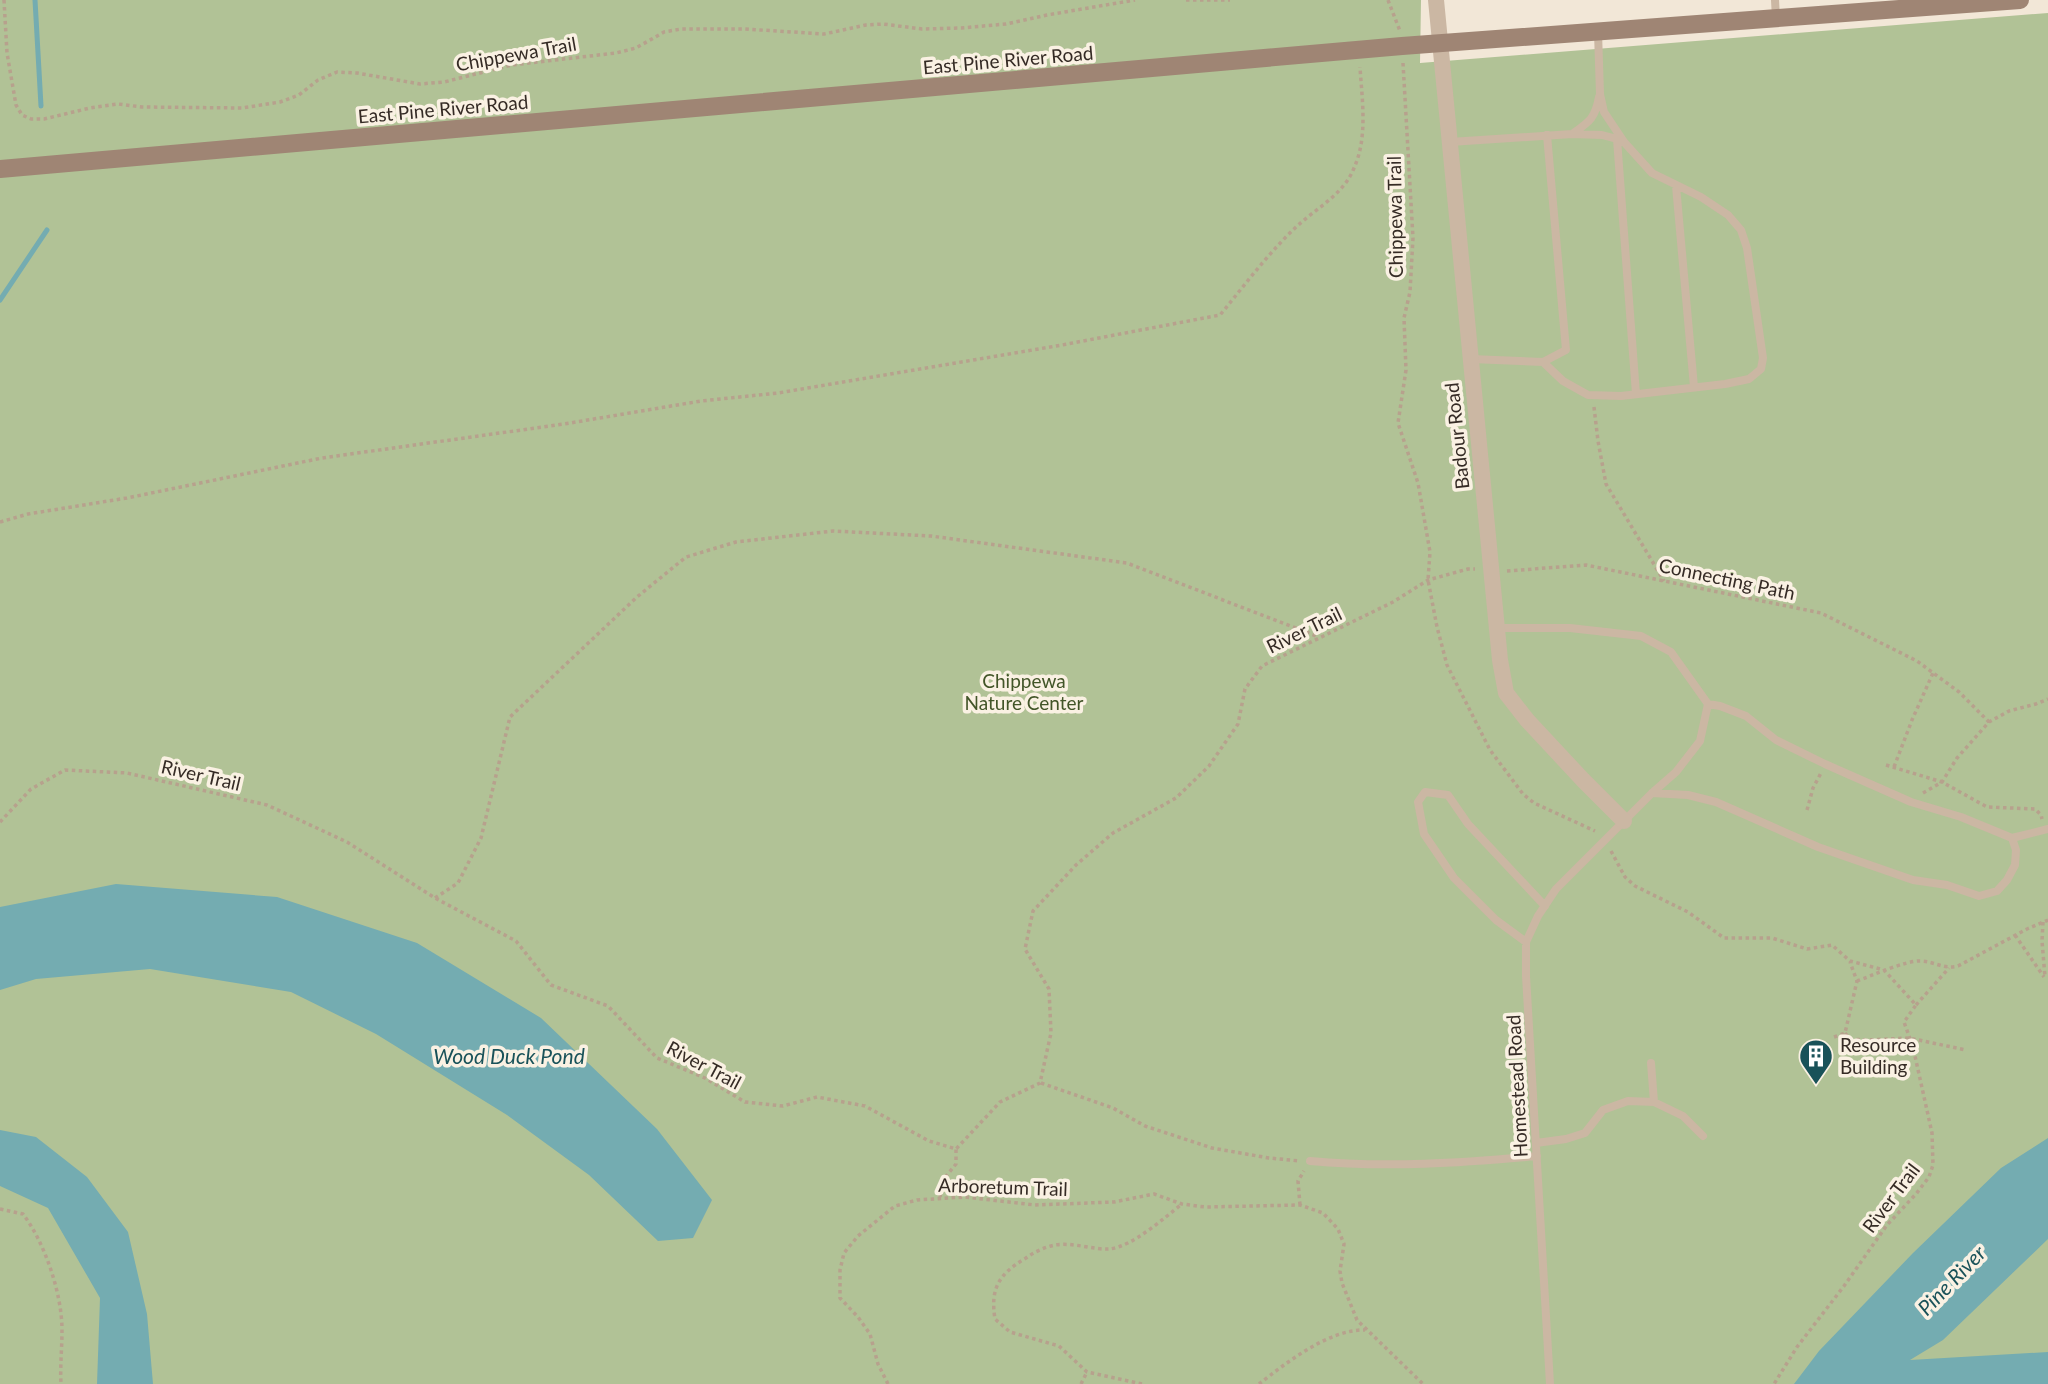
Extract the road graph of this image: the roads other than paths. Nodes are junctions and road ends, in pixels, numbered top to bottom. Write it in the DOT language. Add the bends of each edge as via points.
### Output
graph roads {
  1 [pos="1436,0"];
  2 [pos="2020,0"];
  3 [pos="1776,9"];
  4 [pos="1598,32"];
  5 [pos="1440,43"];
  6 [pos="1600,94"];
  7 [pos="1572,134"];
  8 [pos="1547,135"];
  9 [pos="1620,140"];
  10 [pos="1450,142"];
  11 [pos="0,169"];
  12 [pos="1676,186"];
  13 [pos="1471,359"];
  14 [pos="1543,362"];
  15 [pos="1694,387"];
  16 [pos="1636,394"];
  17 [pos="1498,628"];
  18 [pos="1708,704"];
  19 [pos="1652,793"];
  20 [pos="1625,821"];
  21 [pos="2046,830"];
  22 [pos="2012,838"];
  23 [pos="1545,906"];
  24 [pos="1526,942"];
  25 [pos="1651,1063"];
  26 [pos="1654,1102"];
  27 [pos="1703,1136"];
  28 [pos="1536,1143"];
  29 [pos="1537,1156"];
  30 [pos="1310,1161"];
  31 [pos="1550,1384"];
  1 -- 5 [label="street, Badour Road"];
  2 -- 3 [label="street, East Pine River Road"];
  3 -- 4 [label="street, East Pine River Road"];
  4 -- 5 [label="street, East Pine River Road"];
  4 -- 6 [label="lane"];
  5 -- 10 [label="street, Badour Road"];
  5 -- 11 [label="street, East Pine River Road"];
  6 -- 7 [label="lane" via="1590,122"];
  6 -- 9 [label="lane"];
  7 -- 8 [label="lane"];
  7 -- 9 [label="lane"];
  8 -- 10 [label="lane"];
  8 -- 14 [label="lane" via="1566,350"];
  9 -- 12 [label="lane" via="1652,173"];
  9 -- 16 [label="lane"];
  10 -- 13 [label="street, Badour Road"];
  12 -- 15 [label="lane"];
  12 -- 15 [label="lane" via="1728,215 1741,230 1763,358 1761,369 1749,379"];
  13 -- 14 [label="lane"];
  13 -- 17 [label="street, Badour Road"];
  14 -- 16 [label="lane" via="1588,395"];
  15 -- 16 [label="lane"];
  17 -- 18 [label="lane" via="1570,628 1641,636 1671,652"];
  17 -- 20 [label="street, Badour Road" via="1506,694"];
  18 -- 19 [label="lane, Homestead Road" via="1700,741"];
  18 -- 22 [label="lane" via="1746,716 1776,740 1825,764"];
  19 -- 20 [label="lane, Homestead Road"];
  19 -- 22 [label="lane" via="1716,802 1818,847 1913,880 1979,896 1997,891 2007,880 2015,865"];
  20 -- 23 [label="lane, Homestead Road" via="1556,889"];
  21 -- 22 [label="lane"];
  23 -- 24 [label="lane, Homestead Road"];
  23 -- 24 [label="lane" via="1468,824 1448,795 1425,792 1418,802 1424,834 1454,878"];
  24 -- 28 [label="lane, Homestead Road"];
  25 -- 26 [label="lane"];
  26 -- 27 [label="lane" via="1683,1116"];
  26 -- 28 [label="lane" via="1628,1101 1603,1110 1585,1133"];
  28 -- 29 [label="lane, Homestead Road"];
  29 -- 30 [label="lane" via="1360,1166"];
  29 -- 31 [label="lane, Homestead Road"];
}
